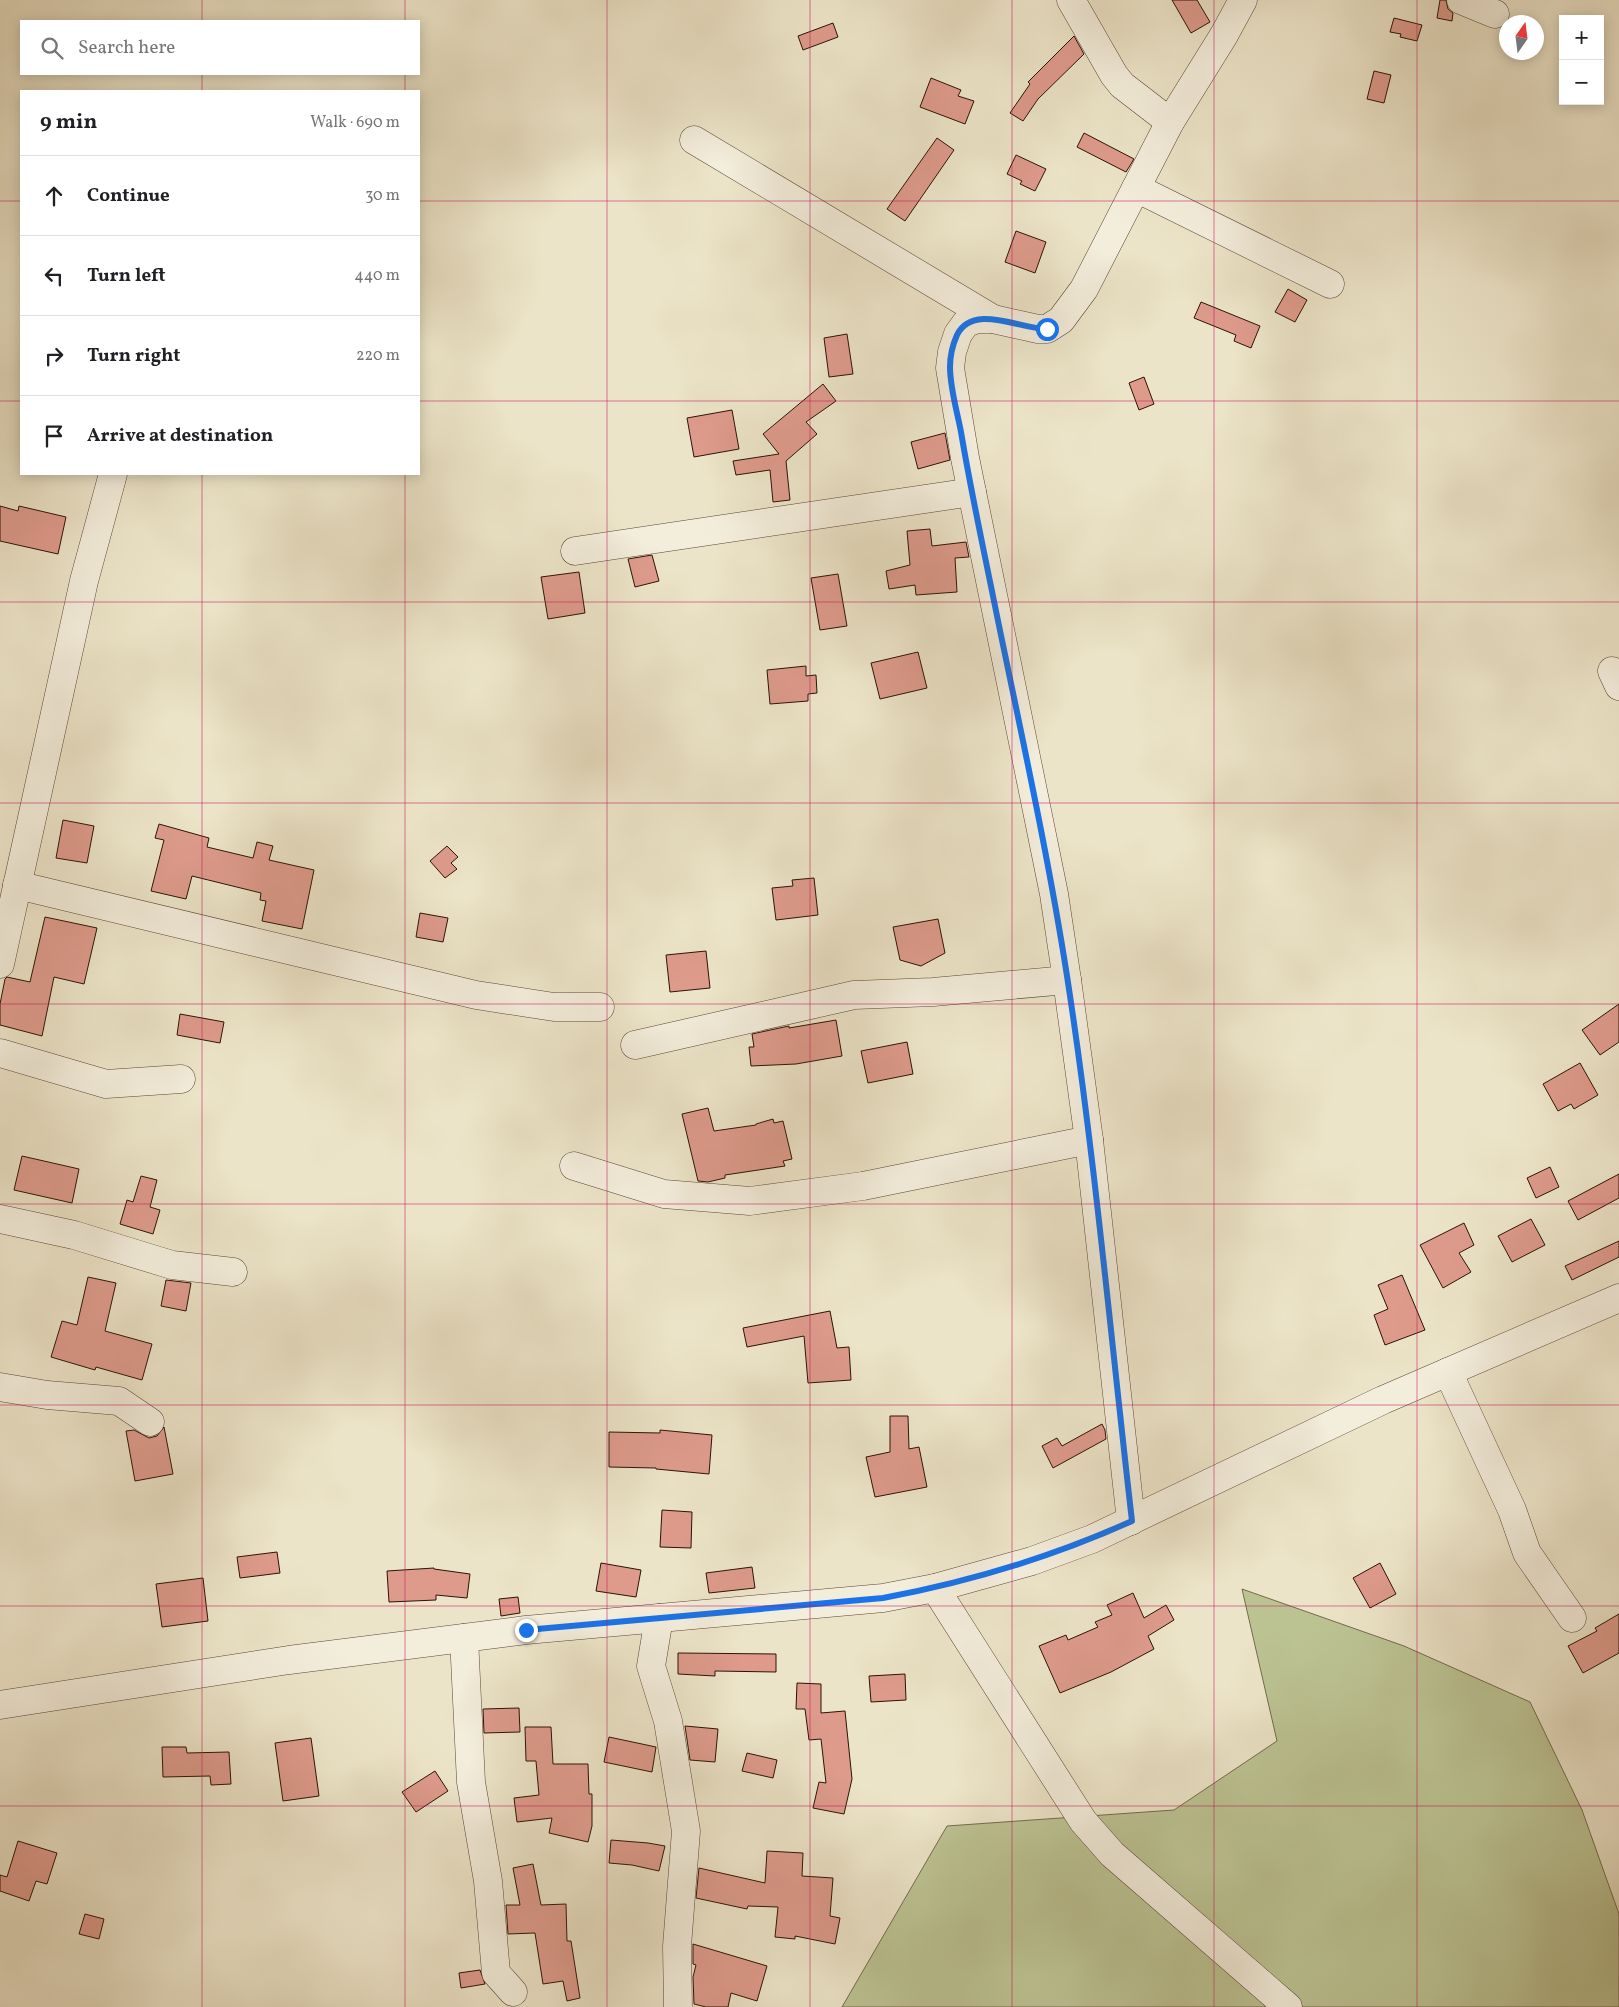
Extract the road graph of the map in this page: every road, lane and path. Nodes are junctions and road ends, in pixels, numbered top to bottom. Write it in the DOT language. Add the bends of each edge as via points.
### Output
graph roads {
  1 [pos="1071,0"];
  2 [pos="1243,0"];
  3 [pos="1461,0"];
  4 [pos="1494,14"];
  5 [pos="1170,122"];
  6 [pos="694,140"];
  7 [pos="1136,188"];
  8 [pos="1330,284"];
  9 [pos="993,320"];
  10 [pos="113,475"];
  11 [pos="972,492"];
  12 [pos="576,551"];
  13 [pos="17,885"];
  14 [pos="0,964"];
  15 [pos="1068,980"];
  16 [pos="600,1007"];
  17 [pos="635,1045"];
  18 [pos="0,1054"];
  19 [pos="181,1079"];
  20 [pos="1089,1140"];
  21 [pos="574,1166"];
  22 [pos="0,1219"];
  23 [pos="233,1272"];
  24 [pos="1619,1298"];
  25 [pos="1448,1372"];
  26 [pos="0,1387"];
  27 [pos="150,1422"];
  28 [pos="1132,1521"];
  29 [pos="935,1588"];
  30 [pos="659,1618"];
  31 [pos="1572,1618"];
  32 [pos="464,1638"];
  33 [pos="0,1705"];
  34 [pos="513,1992"];
  35 [pos="678,2007"];
  36 [pos="1288,2007"];
  1 -- 5 [label="street" via="1122,85"];
  2 -- 5 [label="street"];
  3 -- 4 [label="street"];
  5 -- 7 [label="street"];
  6 -- 9 [label="street"];
  7 -- 8 [label="street"];
  7 -- 9 [label="street" via="1084,289 1061,320 1047,329 1038,329"];
  9 -- 11 [label="street" via="977,319 966,323 958,334 950,368"];
  10 -- 13 [label="street" via="84,581"];
  11 -- 12 [label="street"];
  11 -- 15 [label="street" via="1054,894"];
  13 -- 14 [label="street"];
  13 -- 16 [label="street" via="476,995 554,1007"];
  15 -- 17 [label="street" via="933,992 854,995"];
  15 -- 20 [label="street"];
  18 -- 19 [label="street" via="106,1084"];
  20 -- 21 [label="street" via="863,1186 750,1201 664,1194"];
  20 -- 28 [label="street"];
  22 -- 23 [label="street" via="74,1235 172,1265"];
  24 -- 25 [label="street"];
  25 -- 28 [label="street"];
  25 -- 31 [label="street" via="1512,1510 1527,1553"];
  26 -- 27 [label="street" via="119,1401"];
  28 -- 29 [label="street" via="1032,1561"];
  29 -- 30 [label="street" via="883,1598"];
  29 -- 36 [label="street" via="1083,1822 1112,1854"];
  30 -- 32 [label="street"];
  30 -- 35 [label="street" via="651,1666 668,1721 686,1831 676,1946"];
  32 -- 33 [label="street" via="289,1660"];
  32 -- 34 [label="street" via="471,1782 488,1881 496,1973"];
}
